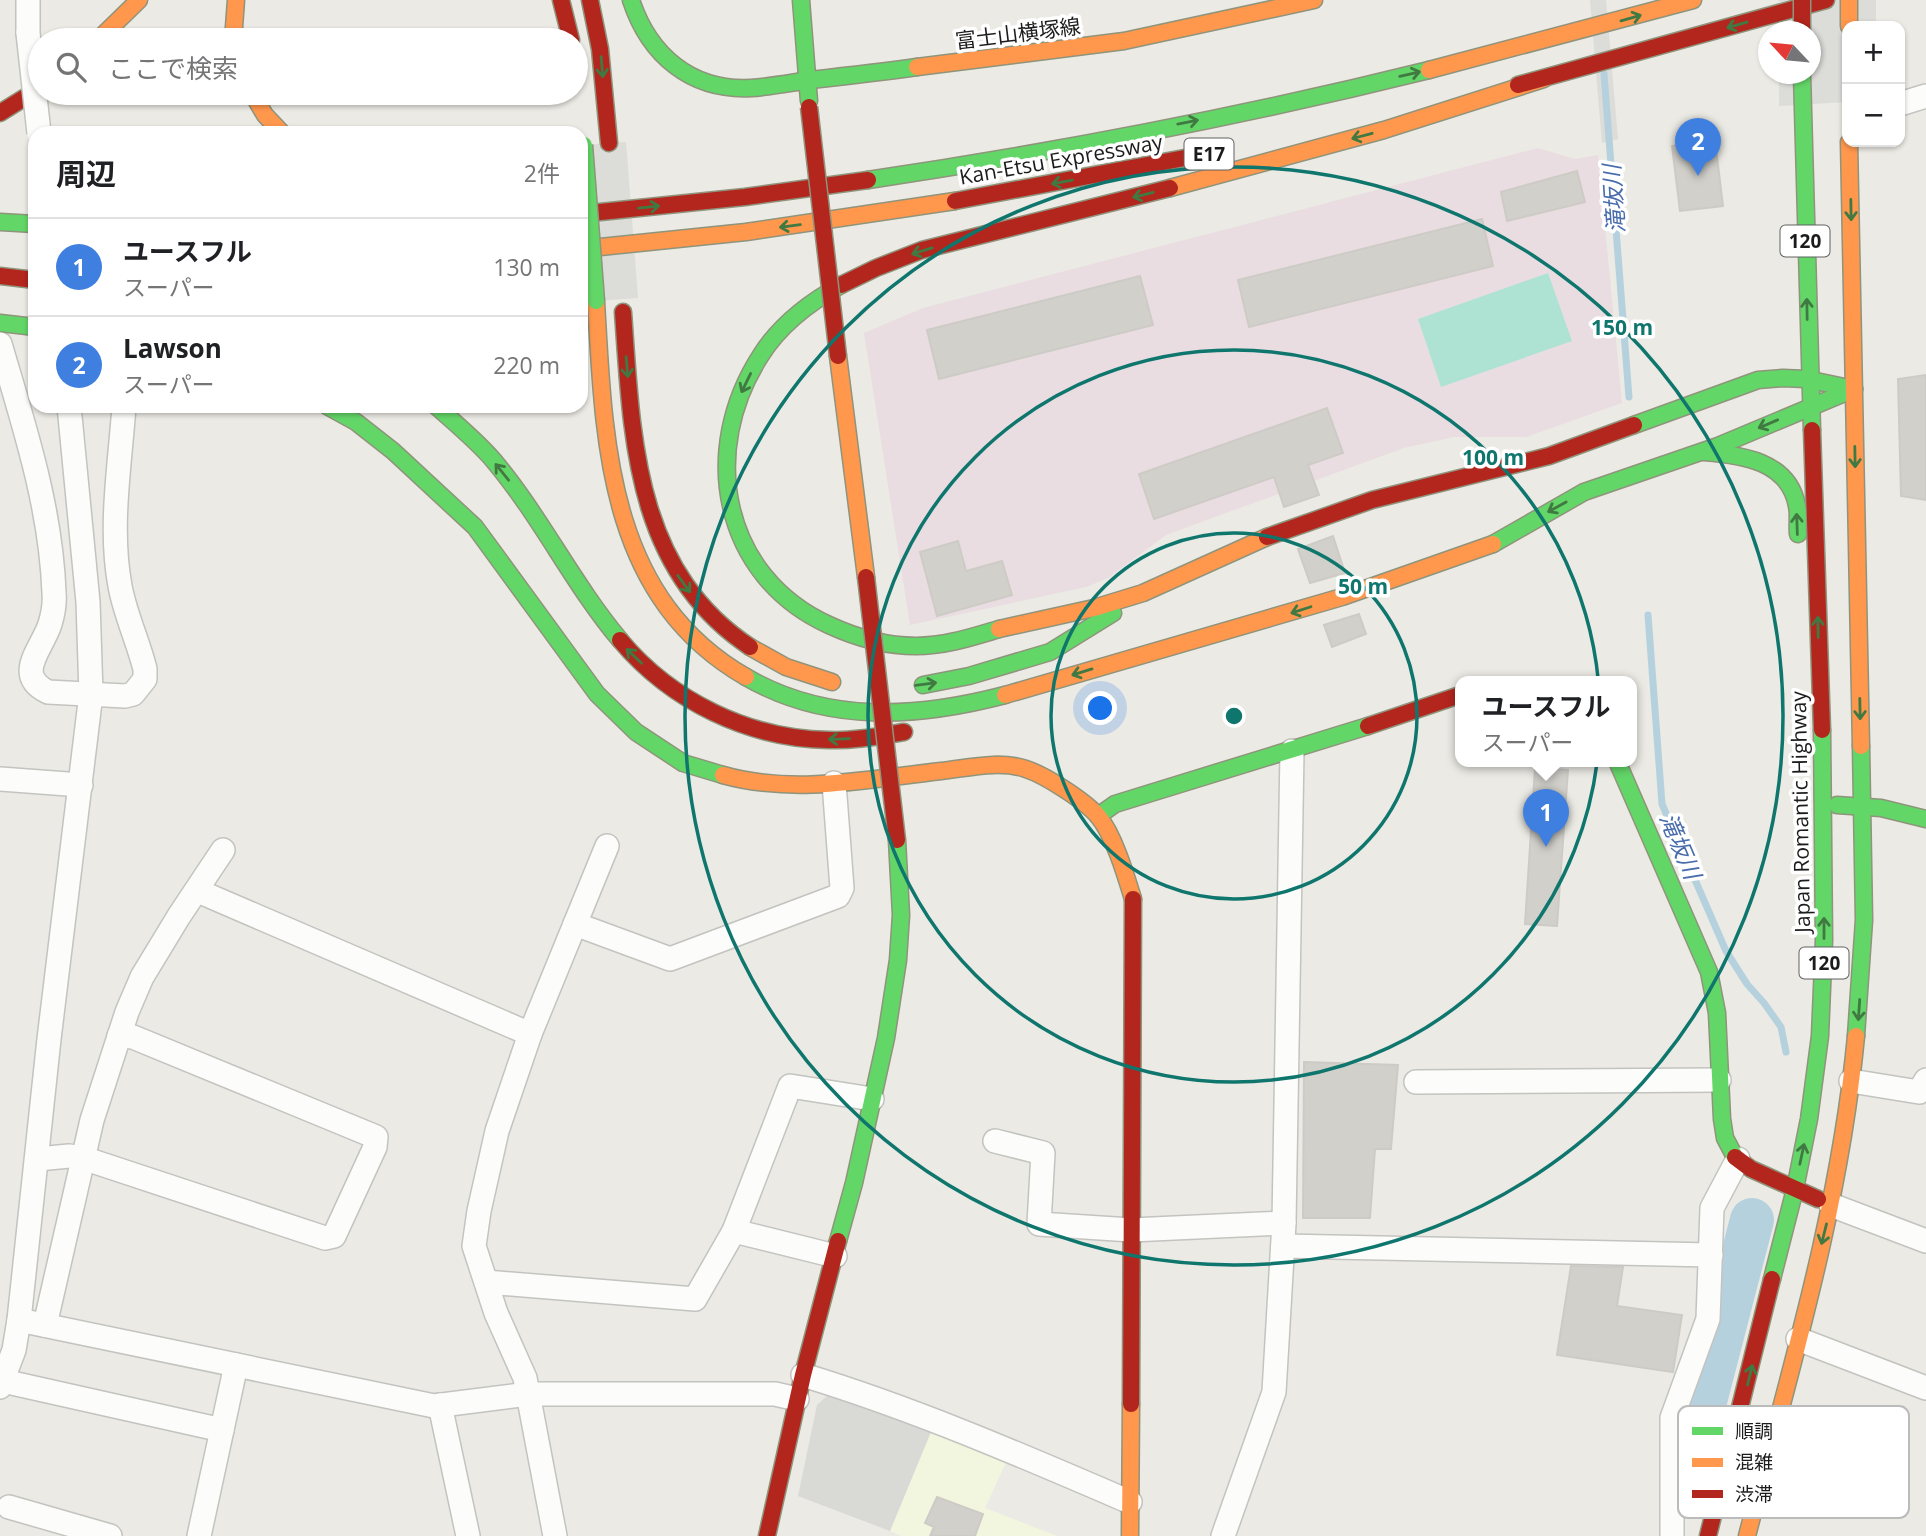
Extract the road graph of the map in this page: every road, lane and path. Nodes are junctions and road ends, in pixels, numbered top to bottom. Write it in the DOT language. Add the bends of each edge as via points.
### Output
graph roads {
  1 [pos="28,0"];
  2 [pos="139,0"];
  3 [pos="236,0"];
  4 [pos="561,0"];
  5 [pos="590,0"];
  6 [pos="631,0"];
  7 [pos="801,0"];
  8 [pos="1311,0"];
  9 [pos="1693,0"];
  10 [pos="1802,0"];
  11 [pos="1826,0"];
  12 [pos="1849,0"];
  13 [pos="1802,21"];
  14 [pos="1849,21"];
  15 [pos="28,28"];
  16 [pos="110,28"];
  17 [pos="234,28"];
  18 [pos="568,28"];
  19 [pos="1544,79"];
  20 [pos="806,82"];
  21 [pos="1802,84"];
  22 [pos="28,96"];
  23 [pos="1926,96"];
  24 [pos="1905,102"];
  25 [pos="35,105"];
  26 [pos="259,105"];
  27 [pos="0,113"];
  28 [pos="37,126"];
  29 [pos="275,126"];
  30 [pos="1309,134"];
  31 [pos="1118,135"];
  32 [pos="1849,147"];
  33 [pos="610,150"];
  34 [pos="1227,150"];
  35 [pos="802,173"];
  36 [pos="588,195"];
  37 [pos="588,201"];
  38 [pos="588,213"];
  39 [pos="0,222"];
  40 [pos="28,224"];
  41 [pos="588,248"];
  42 [pos="618,260"];
  43 [pos="0,276"];
  44 [pos="28,278"];
  45 [pos="621,299"];
  46 [pos="0,323"];
  47 [pos="28,326"];
  48 [pos="0,344"];
  49 [pos="1809,377"];
  50 [pos="1854,389"];
  51 [pos="1811,406"];
  52 [pos="70,413"];
  53 [pos="124,413"];
  54 [pos="340,413"];
  55 [pos="444,413"];
  56 [pos="1702,452"];
  57 [pos="1798,546"];
  58 [pos="1141,594"];
  59 [pos="1802,623"];
  60 [pos="845,685"];
  61 [pos="867,687"];
  62 [pos="1819,688"];
  63 [pos="1022,691"];
  64 [pos="91,694"];
  65 [pos="1455,697"];
  66 [pos="1292,751"];
  67 [pos="1621,767"];
  68 [pos="0,779"];
  69 [pos="834,783"];
  70 [pos="80,785"];
  71 [pos="1824,804"];
  72 [pos="1862,806"];
  73 [pos="1098,816"];
  74 [pos="1926,819"];
  75 [pos="607,846"];
  76 [pos="223,850"];
  77 [pos="198,891"];
  78 [pos="575,924"];
  79 [pos="530,1034"];
  80 [pos="119,1036"];
  81 [pos="1719,1080"];
  82 [pos="1926,1080"];
  83 [pos="1852,1081"];
  84 [pos="1416,1082"];
  85 [pos="872,1099"];
  86 [pos="995,1141"];
  87 [pos="83,1158"];
  88 [pos="38,1159"];
  89 [pos="1738,1159"];
  90 [pos="1795,1189"];
  91 [pos="1832,1205"];
  92 [pos="1132,1230"];
  93 [pos="734,1231"];
  94 [pos="1284,1235"];
  95 [pos="1926,1241"];
  96 [pos="1711,1255"];
  97 [pos="835,1256"];
  98 [pos="486,1282"];
  99 [pos="19,1320"];
  100 [pos="45,1325"];
  101 [pos="1798,1339"];
  102 [pos="236,1365"];
  103 [pos="803,1375"];
  104 [pos="1,1384"];
  105 [pos="1926,1388"];
  106 [pos="528,1394"];
  107 [pos="797,1399"];
  108 [pos="440,1405"];
  109 [pos="1741,1406"];
  110 [pos="1781,1406"];
  111 [pos="222,1430"];
  112 [pos="1130,1502"];
  113 [pos="9,1507"];
  114 [pos="1713,1518"];
  115 [pos="1752,1518"];
  116 [pos="110,1536"];
  117 [pos="199,1536"];
  118 [pos="468,1536"];
  119 [pos="555,1536"];
  120 [pos="767,1536"];
  121 [pos="1130,1536"];
  122 [pos="1223,1536"];
  123 [pos="1672,1536"];
  124 [pos="1708,1536"];
  125 [pos="1747,1536"];
  1 -- 15 [label="street, bridge"];
  2 -- 16 [label="main road"];
  3 -- 17 [label="main road"];
  4 -- 18 [label="main road"];
  5 -- 33 [label="main road, one-way" via="600,48"];
  6 -- 20 [label="main road, 富士山横塚線" via="646,37 670,64 706,83 750,88"];
  7 -- 20 [label="main road"];
  8 -- 20 [label="main road, 富士山横塚線" via="1124,41"];
  31 -- 9 [label="main road, Kan-Etsu Expressway / E17, one-way" via="1303,99 1550,40"];
  10 -- 13 [label="main road, bridge"];
  11 -- 19 [label="main road, one-way"];
  12 -- 14 [label="main road"];
  19 -- 30 [label="main road"];
  19 -- 58 [label="main road, one-way" via="1370,134 966,238 879,265 808,306 761,354 731,416 724,450 731,517 762,575 811,618 866,640 927,646"];
  20 -- 85 [label="main road, bridge" via="897,840 898,960"];
  49 -- 21 [label="main road, Japan Romantic Highway / 120, one-way"];
  22 -- 27 [label="main road"];
  23 -- 24 [label="street"];
  25 -- 28 [label="street, bridge"];
  26 -- 29 [label="main road"];
  31 -- 35 [label="main road"];
  38 -- 31 [label="main road, Kan-Etsu Expressway / E17, one-way" via="759,195"];
  32 -- 50 [label="main road, 120, one-way"];
  34 -- 41 [label="main road, Kan-Etsu Expressway / E17, one-way" via="918,207"];
  36 -- 42 [label="main road" via="611,194"];
  37 -- 63 [label="main road, bridge" via="607,460 614,495 639,562 676,619 727,666 789,697 824,707 901,713"];
  39 -- 40 [label="main road"];
  43 -- 44 [label="main road"];
  45 -- 60 [label="main road, one-way" via="638,470 648,512 678,578 701,608 760,654"];
  46 -- 47 [label="main road"];
  48 -- 64 [label="street" via="46,513 54,579 55,603 33,660 32,680 48,692"];
  49 -- 50 [label="main road"];
  49 -- 51 [label="main road, Japan Romantic Highway / 120"];
  49 -- 58 [label="main road" via="1758,380 1542,459 1372,500 1276,533"];
  50 -- 51 [label="main road"];
  50 -- 72 [label="main road, 120, one-way"];
  51 -- 56 [label="main road, one-way"];
  62 -- 51 [label="main road, Japan Romantic Highway / 120, one-way"];
  52 -- 64 [label="street" via="87,590"];
  53 -- 64 [label="street" via="117,565 145,679 133,694"];
  54 -- 69 [label="main road" via="393,451 475,527 597,694 636,732 683,763 738,779 785,786"];
  63 -- 55 [label="main road, one-way" via="925,727 822,740 747,727 684,698 625,647 502,471"];
  57 -- 56 [label="main road, one-way" via="1797,506 1777,471 1751,457"];
  56 -- 63 [label="main road, one-way" via="1582,493 1484,548 1298,611"];
  61 -- 58 [label="main road, one-way" via="934,684 1050,652"];
  59 -- 62 [label="main road" via="1805,650"];
  62 -- 71 [label="main road, Japan Romantic Highway / 120"];
  64 -- 70 [label="street"];
  65 -- 66 [label="main road"];
  66 -- 73 [label="main road" via="1115,804"];
  66 -- 94 [label="street"];
  67 -- 81 [label="main road" via="1709,972 1717,1013"];
  68 -- 70 [label="street"];
  69 -- 73 [label="main road" via="996,765 1026,769 1064,789"];
  69 -- 78 [label="street" via="842,888 838,896 670,959"];
  70 -- 88 [label="street"];
  71 -- 72 [label="main road"];
  90 -- 71 [label="main road, Japan Romantic Highway / 120, one-way" via="1820,1036"];
  72 -- 74 [label="main road"];
  72 -- 83 [label="main road, 120, one-way" via="1864,920"];
  73 -- 92 [label="main road" via="1122,862 1134,903"];
  75 -- 78 [label="street"];
  76 -- 77 [label="street"];
  77 -- 79 [label="street"];
  77 -- 80 [label="street" via="142,977"];
  78 -- 79 [label="street"];
  79 -- 98 [label="street" via="497,1131 479,1211 474,1246"];
  80 -- 87 [label="street"];
  80 -- 87 [label="street" via="133,1037 376,1137 375,1147 334,1236 325,1238"];
  81 -- 84 [label="street"];
  81 -- 89 [label="main road" via="1725,1138"];
  82 -- 83 [label="street" via="1919,1092"];
  83 -- 91 [label="main road, 120"];
  85 -- 93 [label="street" via="790,1086"];
  85 -- 97 [label="main road"];
  86 -- 92 [label="street" via="1042,1153 1039,1224"];
  87 -- 88 [label="street"];
  87 -- 100 [label="street"];
  88 -- 99 [label="street"];
  89 -- 90 [label="main road"];
  89 -- 96 [label="street" via="1712,1208"];
  90 -- 91 [label="main road"];
  109 -- 90 [label="main road, Japan Romantic Highway / 120, one-way"];
  91 -- 95 [label="street"];
  91 -- 101 [label="main road, 120, one-way"];
  92 -- 94 [label="street"];
  92 -- 112 [label="main road"];
  93 -- 97 [label="street"];
  93 -- 98 [label="street" via="695,1298"];
  94 -- 96 [label="street"];
  94 -- 122 [label="street" via="1274,1392"];
  96 -- 123 [label="street" via="1709,1319 1672,1418"];
  97 -- 103 [label="main road"];
  98 -- 106 [label="street"];
  99 -- 100 [label="street"];
  99 -- 104 [label="street"];
  100 -- 102 [label="street"];
  101 -- 105 [label="street"];
  101 -- 110 [label="main road, 120"];
  102 -- 108 [label="street"];
  102 -- 111 [label="street"];
  103 -- 107 [label="main road"];
  103 -- 112 [label="street" via="992,1443"];
  104 -- 111 [label="street"];
  106 -- 107 [label="street" via="775,1394"];
  106 -- 108 [label="street"];
  106 -- 119 [label="street"];
  107 -- 120 [label="main road"];
  108 -- 118 [label="street"];
  111 -- 117 [label="street"];
  112 -- 121 [label="main road"];
  113 -- 116 [label="street"];
  124 -- 114 [label="main road, Japan Romantic Highway / 120, one-way"];
  115 -- 125 [label="main road, 120"];
}
